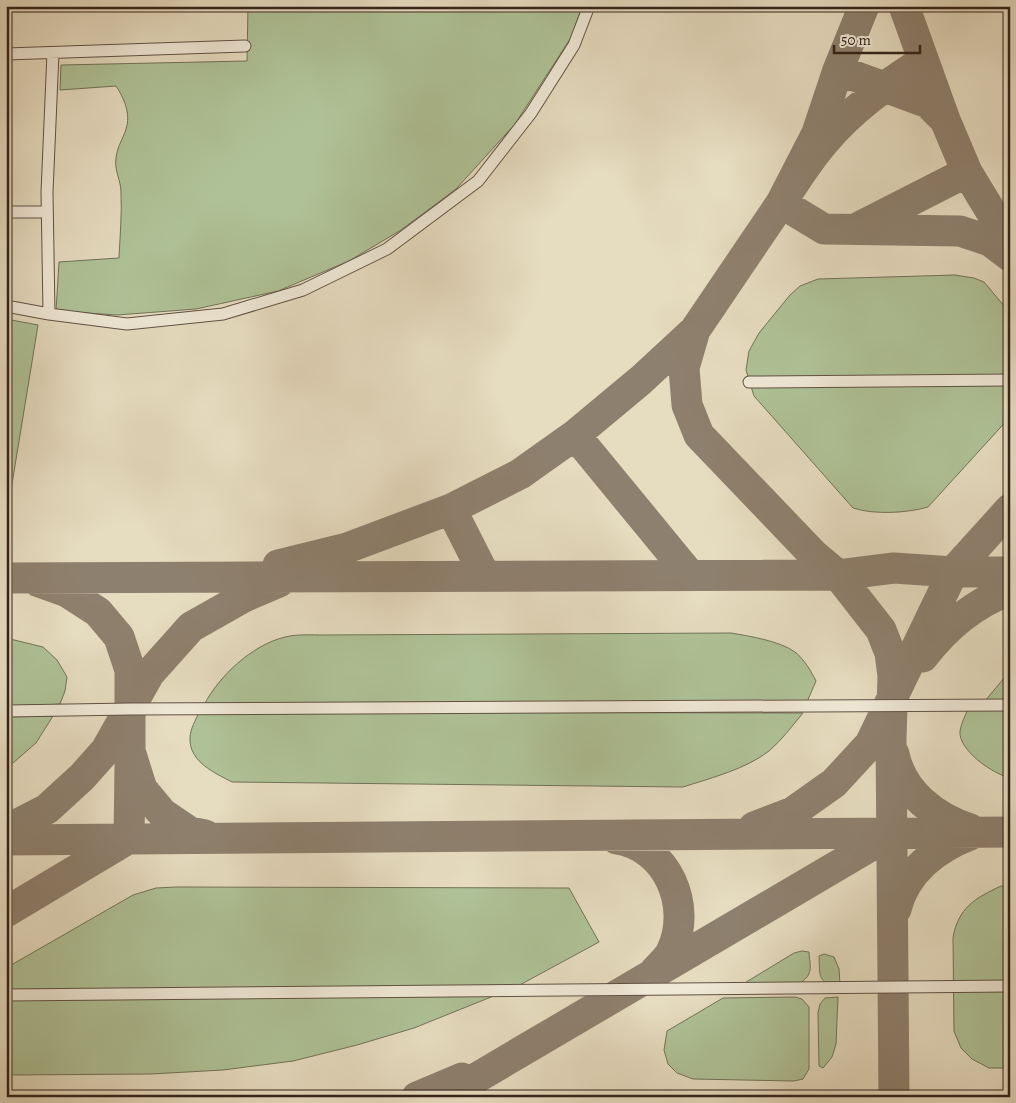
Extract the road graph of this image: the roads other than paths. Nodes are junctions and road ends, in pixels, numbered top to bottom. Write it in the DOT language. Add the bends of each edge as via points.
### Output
graph roads {
  1 [pos="589,6"];
  2 [pos="245,46"];
  3 [pos="53,53"];
  4 [pos="6,54"];
  5 [pos="6,212"];
  6 [pos="47,212"];
  7 [pos="6,306"];
  8 [pos="49,314"];
  9 [pos="1010,380"];
  10 [pos="748,382"];
  11 [pos="1010,705"];
  12 [pos="6,711"];
  13 [pos="1010,986"];
  14 [pos="6,996"];
  1 -- 8 [label="lane" via="574,45 536,106 478,181 387,249 303,290 223,314 127,324"];
  2 -- 3 [label="lane"];
  3 -- 4 [label="lane"];
  3 -- 6 [label="lane"];
  5 -- 6 [label="lane"];
  6 -- 8 [label="lane"];
  7 -- 8 [label="lane"];
  9 -- 10 [label="lane"];
  11 -- 12 [label="lane"];
  13 -- 14 [label="lane"];
}
